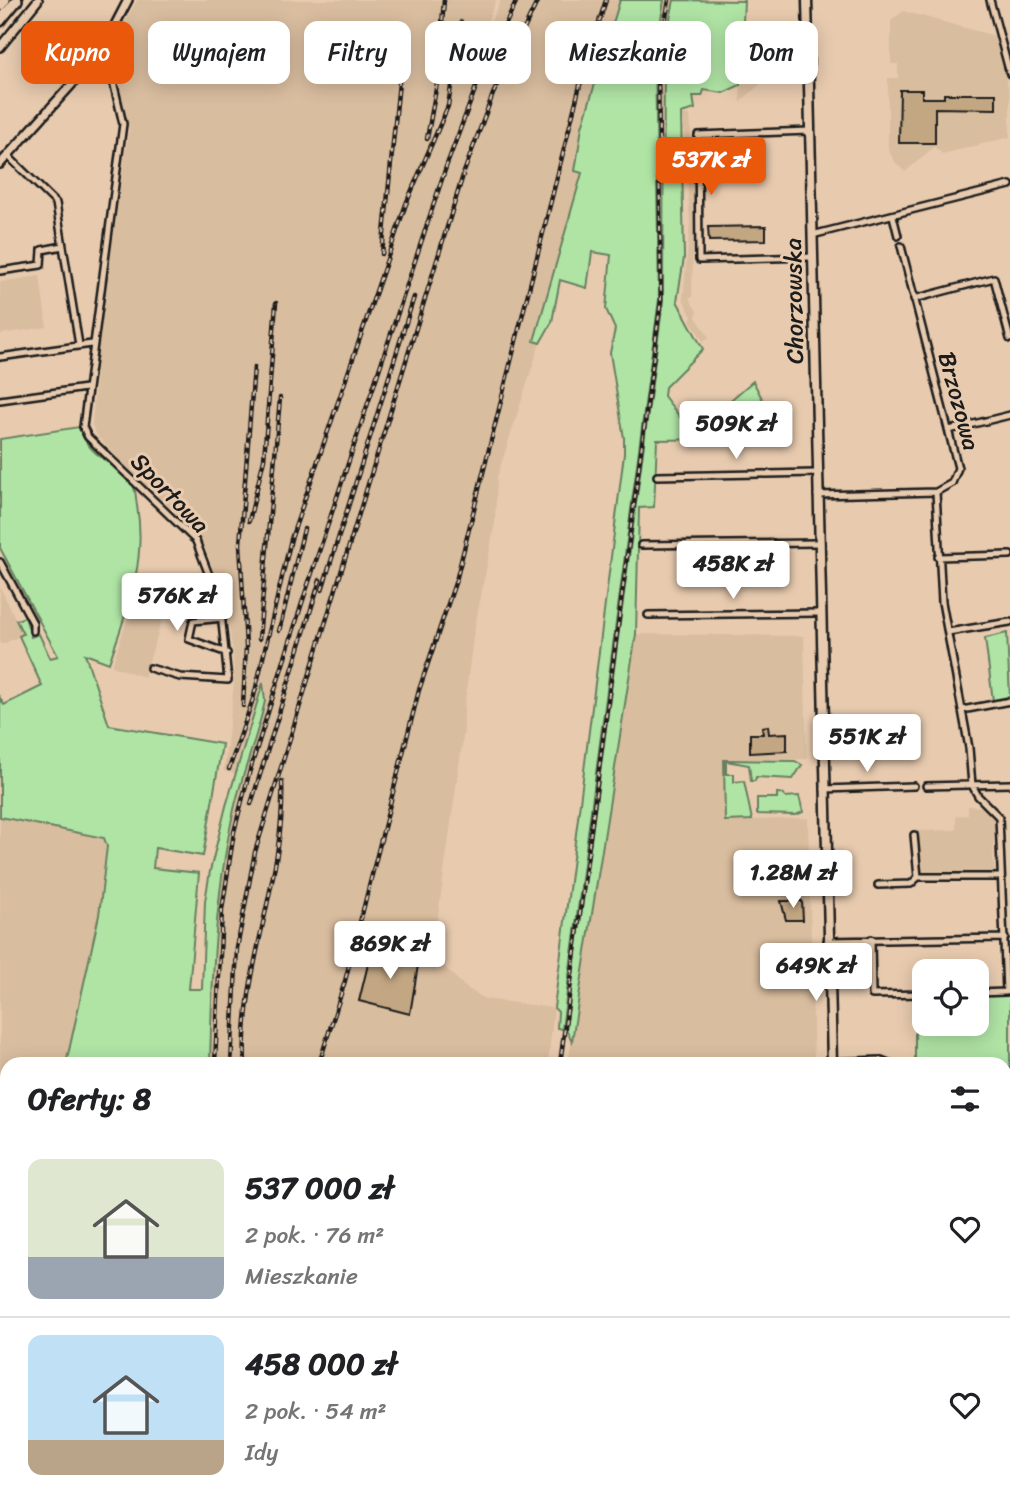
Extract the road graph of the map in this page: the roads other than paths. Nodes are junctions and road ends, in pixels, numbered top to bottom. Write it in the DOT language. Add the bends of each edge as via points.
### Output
graph roads {
  1 [pos="5,0"];
  2 [pos="17,0"];
  3 [pos="38,0"];
  4 [pos="128,0"];
  5 [pos="807,0"];
  6 [pos="990,0"];
  7 [pos="0,6"];
  8 [pos="0,21"];
  9 [pos="117,21"];
  10 [pos="0,47"];
  11 [pos="1010,74"];
  12 [pos="72,84"];
  13 [pos="114,84"];
  14 [pos="810,131"];
  15 [pos="8,156"];
  16 [pos="0,164"];
  17 [pos="1010,185"];
  18 [pos="893,216"];
  19 [pos="812,235"];
  20 [pos="898,236"];
  21 [pos="63,246"];
  22 [pos="901,246"];
  23 [pos="812,257"];
  24 [pos="0,271"];
  25 [pos="914,299"];
  26 [pos="1010,339"];
  27 [pos="92,344"];
  28 [pos="79,345"];
  29 [pos="0,357"];
  30 [pos="86,388"];
  31 [pos="0,400"];
  32 [pos="1010,415"];
  33 [pos="949,430"];
  34 [pos="816,472"];
  35 [pos="657,476"];
  36 [pos="936,492"];
  37 [pos="816,495"];
  38 [pos="817,543"];
  39 [pos="641,545"];
  40 [pos="1010,555"];
  41 [pos="938,557"];
  42 [pos="0,562"];
  43 [pos="819,613"];
  44 [pos="648,615"];
  45 [pos="223,618"];
  46 [pos="1010,622"];
  47 [pos="33,631"];
  48 [pos="947,632"];
  49 [pos="227,653"];
  50 [pos="150,668"];
  51 [pos="1010,701"];
  52 [pos="962,710"];
  53 [pos="1010,784"];
  54 [pos="972,785"];
  55 [pos="914,786"];
  56 [pos="926,786"];
  57 [pos="824,789"];
  58 [pos="914,835"];
  59 [pos="918,877"];
  60 [pos="1000,877"];
  61 [pos="878,885"];
  62 [pos="1005,938"];
  63 [pos="871,939"];
  64 [pos="827,941"];
  65 [pos="989,993"];
  66 [pos="912,994"];
  67 [pos="832,1057"];
  1 -- 7 [label="main road"];
  2 -- 8 [label="main road"];
  3 -- 10 [label="street"];
  4 -- 9 [label="street"];
  5 -- 14 [label="main road, Chorzowska"];
  6 -- 11 [label="street"];
  12 -- 15 [label="street"];
  13 -- 27 [label="street, Sportowa" via="123,124 121,152"];
  14 -- 19 [label="main road, Chorzowska"];
  14 -- 23 [label="street" via="698,135 699,260"];
  15 -- 16 [label="street"];
  15 -- 21 [label="street" via="54,199"];
  17 -- 18 [label="street"];
  18 -- 19 [label="street"];
  18 -- 20 [label="street"];
  19 -- 23 [label="main road, Chorzowska"];
  21 -- 24 [label="street" via="42,250 41,265"];
  21 -- 28 [label="street"];
  22 -- 25 [label="street, Brzozowa"];
  23 -- 34 [label="main road, Chorzowska"];
  25 -- 26 [label="street" via="994,278"];
  25 -- 33 [label="street, Brzozowa"];
  27 -- 28 [label="street"];
  27 -- 30 [label="street, Sportowa"];
  28 -- 29 [label="street"];
  30 -- 31 [label="street"];
  30 -- 45 [label="street, Sportowa" via="83,427 88,437 196,541"];
  32 -- 33 [label="street"];
  33 -- 36 [label="street, Brzozowa" via="957,474 948,487"];
  34 -- 35 [label="street"];
  34 -- 37 [label="main road, Chorzowska"];
  36 -- 37 [label="street"];
  36 -- 41 [label="street"];
  37 -- 38 [label="main road, Chorzowska"];
  38 -- 39 [label="street"];
  38 -- 43 [label="main road, Chorzowska"];
  40 -- 41 [label="street"];
  41 -- 48 [label="street"];
  42 -- 47 [label="street"];
  43 -- 44 [label="street"];
  43 -- 57 [label="main road, Chorzowska"];
  45 -- 49 [label="street, Sportowa"];
  45 -- 49 [label="street" via="194,621 189,639"];
  46 -- 48 [label="street"];
  48 -- 52 [label="street"];
  49 -- 50 [label="street, Sportowa" via="228,680 180,677"];
  51 -- 52 [label="street"];
  52 -- 54 [label="street"];
  53 -- 54 [label="street"];
  54 -- 56 [label="street"];
  54 -- 60 [label="street" via="999,817"];
  55 -- 57 [label="street"];
  57 -- 64 [label="main road, Chorzowska"];
  58 -- 59 [label="street"];
  59 -- 60 [label="street"];
  59 -- 61 [label="street" via="911,884"];
  60 -- 62 [label="street"];
  62 -- 63 [label="street"];
  62 -- 65 [label="street" via="1006,992"];
  63 -- 64 [label="street"];
  63 -- 66 [label="street" via="872,995"];
  64 -- 67 [label="main road, Chorzowska"];
}
